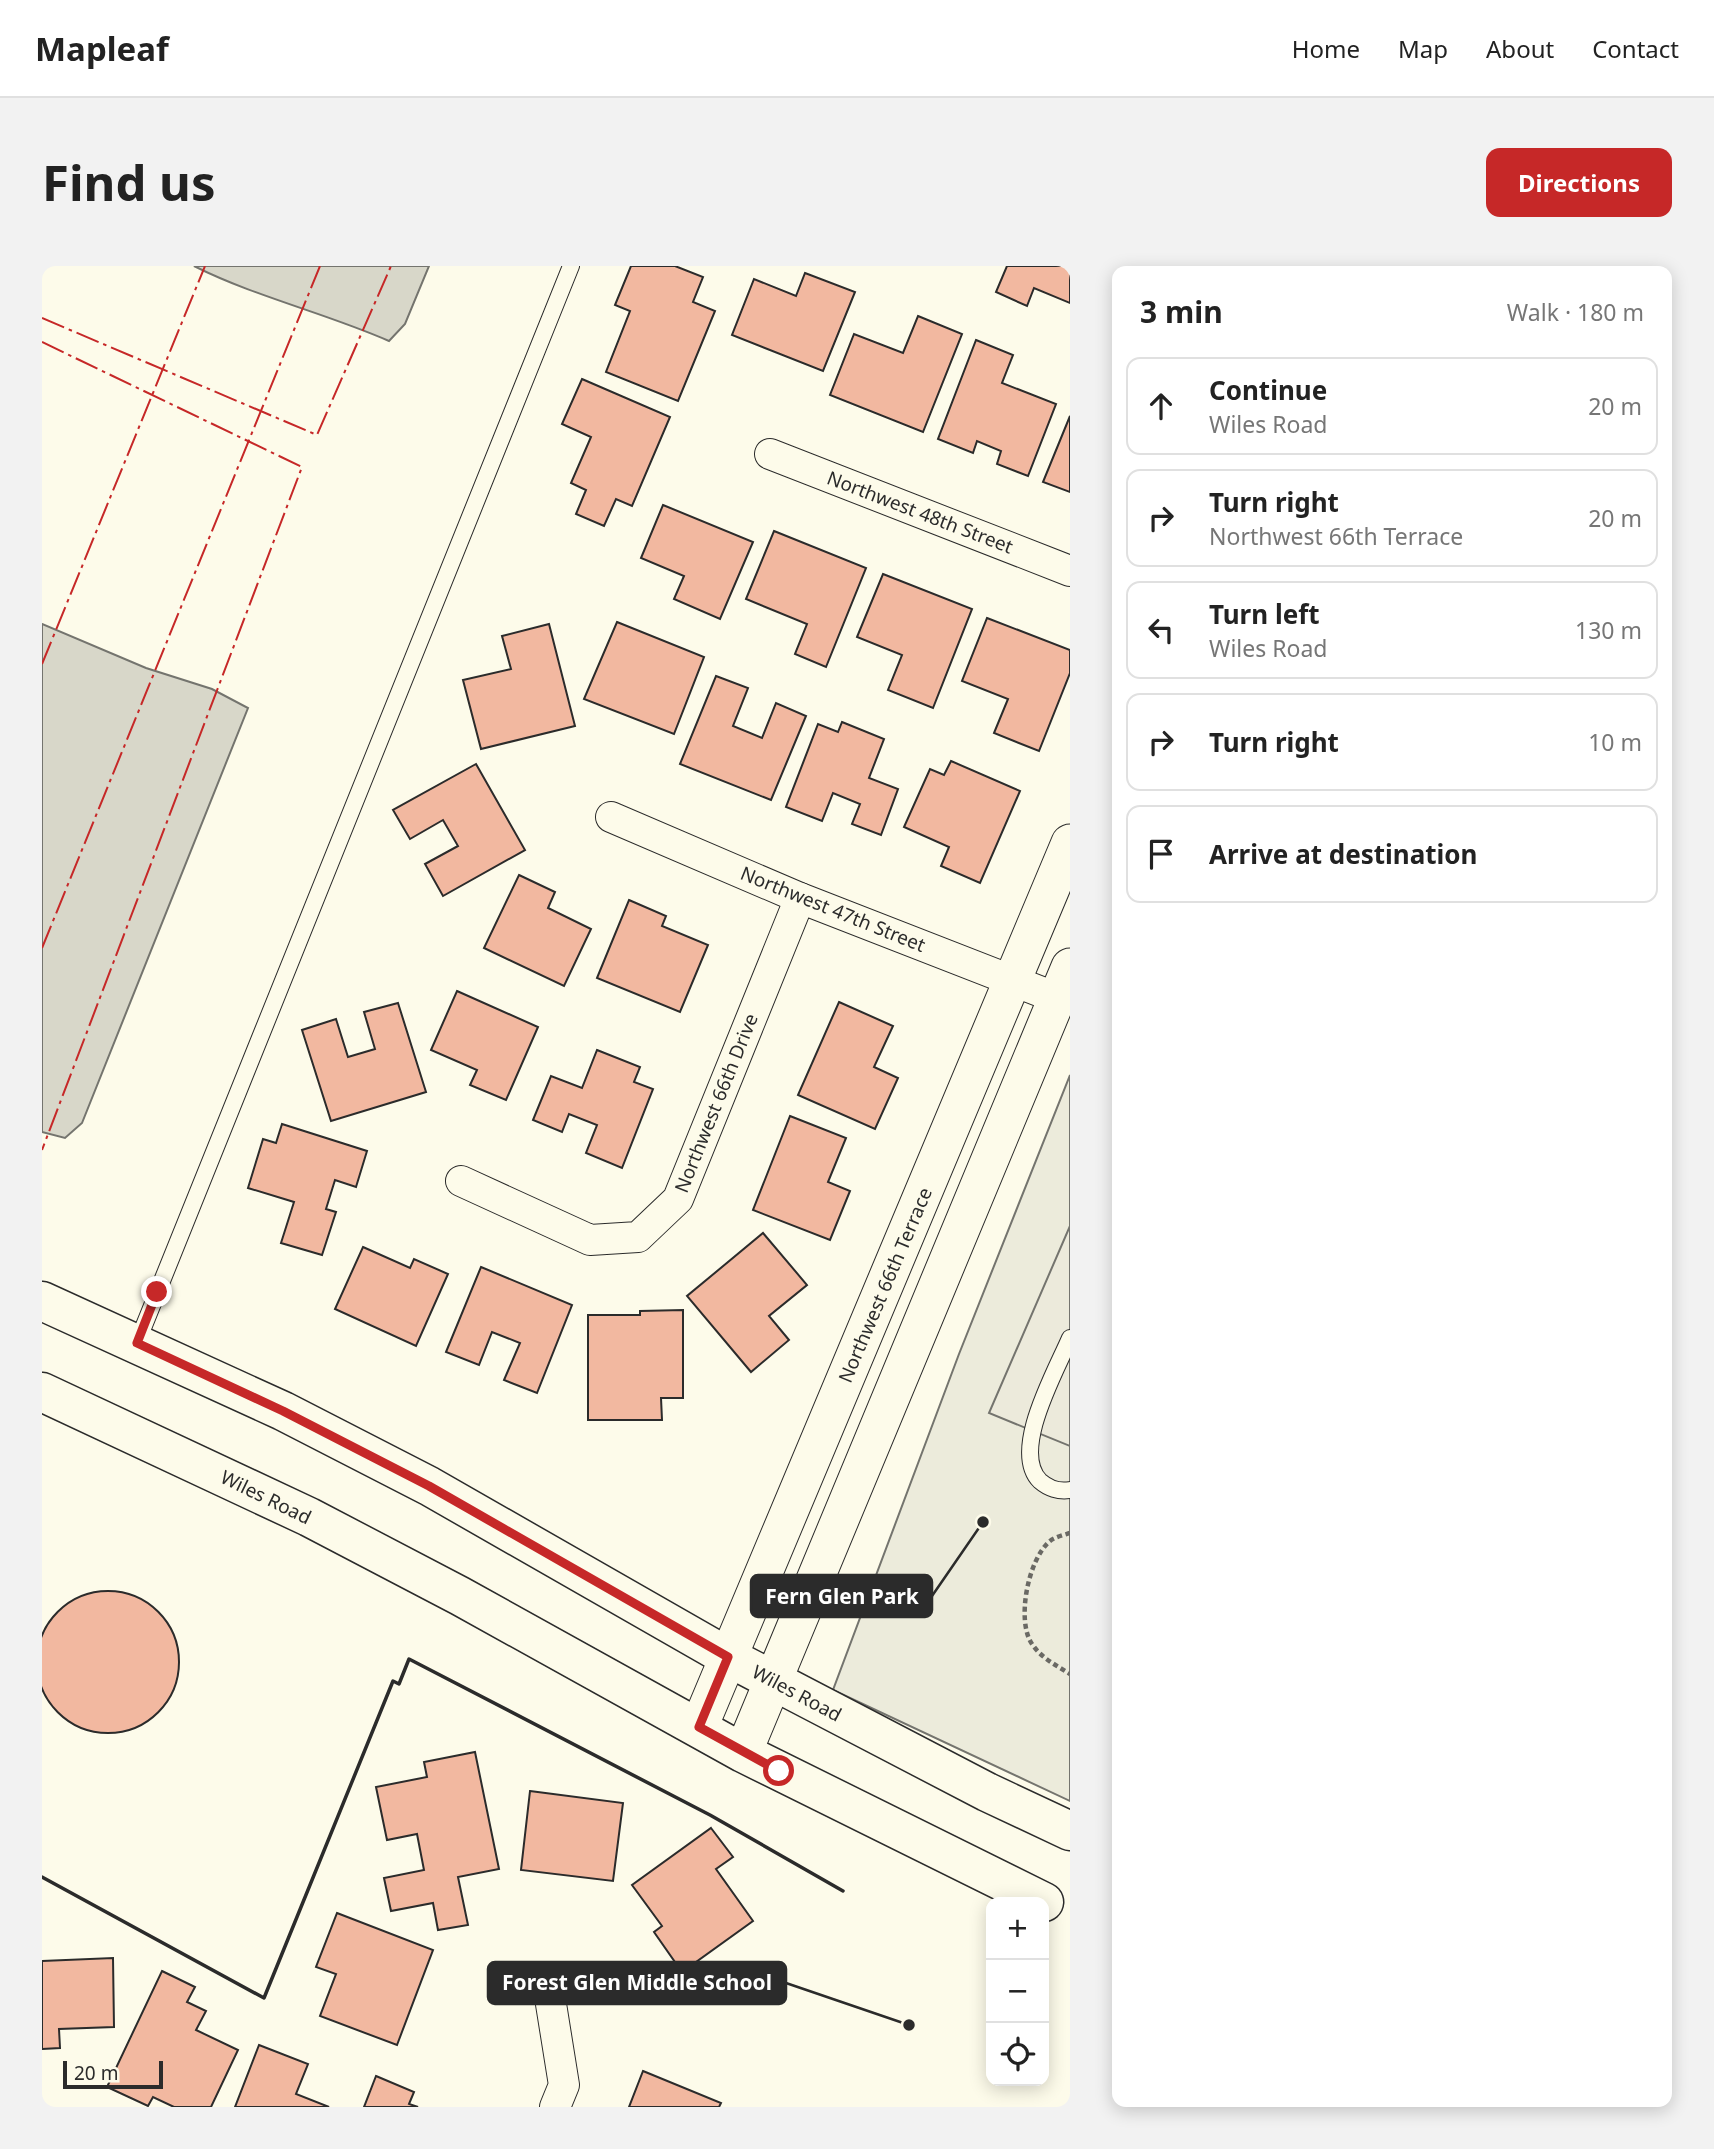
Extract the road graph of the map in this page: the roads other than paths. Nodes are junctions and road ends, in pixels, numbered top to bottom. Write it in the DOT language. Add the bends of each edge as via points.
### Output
graph roads {
  1 [pos="571,266"];
  2 [pos="770,454"];
  3 [pos="1070,571"];
  4 [pos="611,817"];
  5 [pos="1070,843"];
  6 [pos="800,898"];
  7 [pos="1013,980"];
  8 [pos="1066,990"];
  9 [pos="461,1181"];
  10 [pos="42,1301"];
  11 [pos="1070,1338"];
  12 [pos="137,1343"];
  13 [pos="42,1392"];
  14 [pos="1070,1490"];
  15 [pos="728,1657"];
  16 [pos="774,1681"];
  17 [pos="699,1727"];
  18 [pos="743,1753"];
  19 [pos="1070,1831"];
  20 [pos="1034,1897"];
  21 [pos="1049,1904"];
  22 [pos="1070,1914"];
  23 [pos="551,2004"];
  24 [pos="555,2107"];
  1 -- 12 [label="lane"];
  2 -- 3 [label="street, Northwest 48th Street"];
  4 -- 6 [label="street, Northwest 47th Street"];
  5 -- 7 [label="street, Northwest 66th Terrace"];
  6 -- 7 [label="street, Northwest 47th Street"];
  6 -- 9 [label="street, Northwest 66th Drive" via="678,1199 638,1237 590,1240"];
  7 -- 8 [label="street, Northwest 47th Street"];
  7 -- 15 [label="street, Northwest 66th Terrace"];
  8 -- 16 [label="street"];
  10 -- 12 [label="main road, Wiles Road"];
  11 -- 14 [label="lane" via="1032,1430 1028,1452 1031,1472 1046,1487"];
  12 -- 15 [label="main road, Wiles Road" via="429,1486"];
  13 -- 17 [label="main road, Wiles Road" via="320,1523"];
  15 -- 16 [label="main road, Wiles Road"];
  15 -- 17 [label="street, Northwest 66th Terrace"];
  16 -- 18 [label="street"];
  16 -- 19 [label="main road, Wiles Road"];
  17 -- 18 [label="main road, Wiles Road"];
  18 -- 20 [label="main road, Wiles Road"];
  21 -- 22 [label="main road, Wiles Road"];
  23 -- 24 [label="street" via="564,2085"];
}
